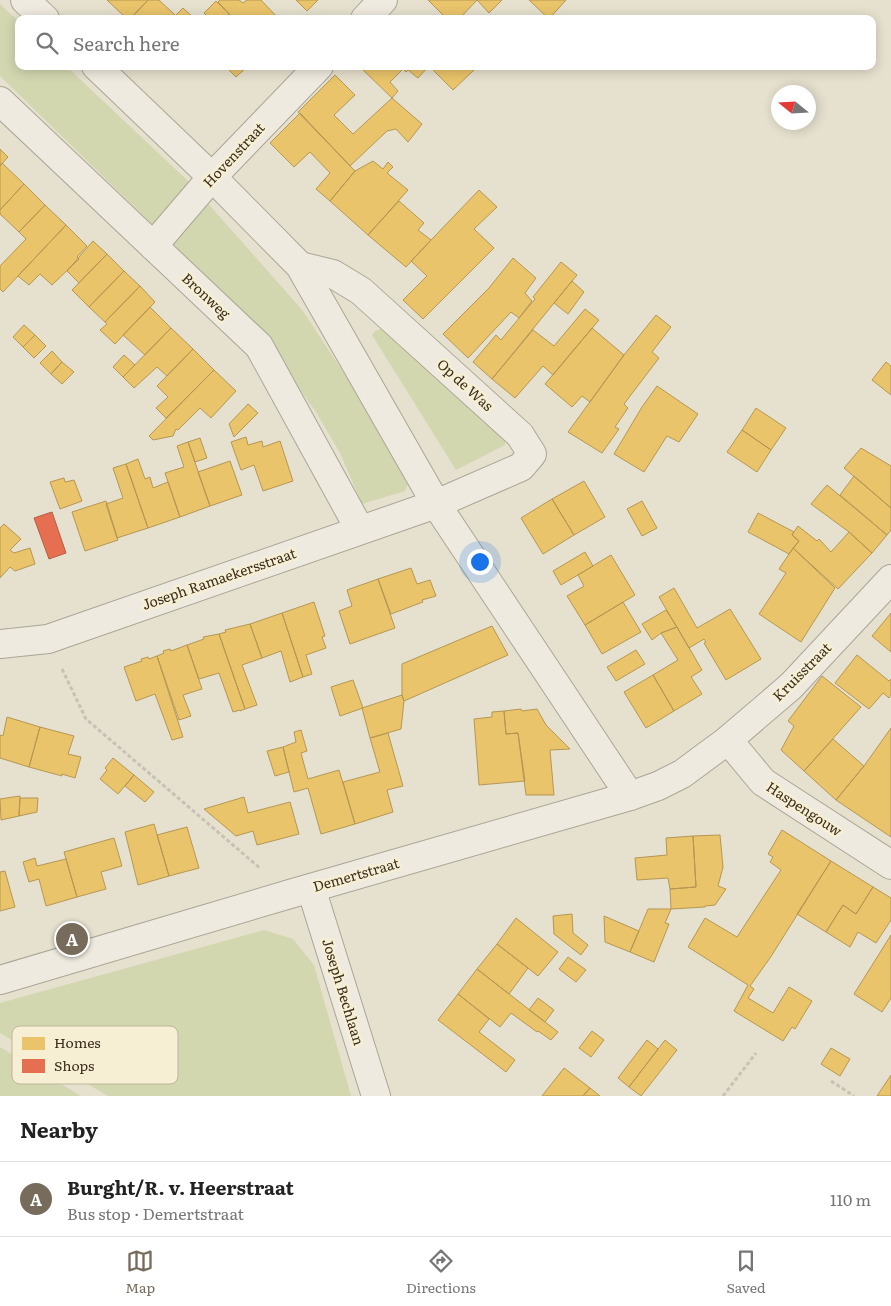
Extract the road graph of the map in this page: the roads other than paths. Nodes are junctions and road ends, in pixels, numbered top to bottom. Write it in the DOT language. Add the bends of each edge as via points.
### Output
graph roads {
  1 [pos="25,0"];
  2 [pos="383,0"];
  3 [pos="41,15"];
  4 [pos="369,15"];
  5 [pos="100,70"];
  6 [pos="315,70"];
  7 [pos="0,101"];
  8 [pos="212,176"];
  9 [pos="153,246"];
  10 [pos="300,266"];
  11 [pos="436,504"];
  12 [pos="360,530"];
  13 [pos="891,579"];
  14 [pos="0,644"];
  15 [pos="728,740"];
  16 [pos="706,757"];
  17 [pos="630,796"];
  18 [pos="891,865"];
  19 [pos="301,891"];
  20 [pos="0,980"];
  21 [pos="376,1096"];
  1 -- 3 [label="street"];
  2 -- 4 [label="street"];
  5 -- 8 [label="street"];
  6 -- 8 [label="street, Hovenstraat"];
  7 -- 9 [label="street, Bronweg"];
  8 -- 9 [label="street, Hovenstraat"];
  8 -- 10 [label="street"];
  9 -- 12 [label="street, Bronweg" via="260,346"];
  10 -- 11 [label="street"];
  10 -- 11 [label="street, Op de Was" via="333,274 361,291 520,435 532,454 522,466"];
  11 -- 12 [label="street, Joseph Ramaekersstraat"];
  11 -- 17 [label="street"];
  12 -- 14 [label="street, Joseph Ramaekersstraat" via="48,639"];
  13 -- 15 [label="street, Kruisstraat" via="791,686"];
  15 -- 16 [label="street, Kruisstraat"];
  15 -- 18 [label="street, Haspengouw" via="763,782"];
  16 -- 17 [label="street, Demertstraat" via="682,774"];
  17 -- 19 [label="street, Demertstraat"];
  19 -- 20 [label="street, Demertstraat"];
  19 -- 21 [label="street, Joseph Bechlaan"];
}
